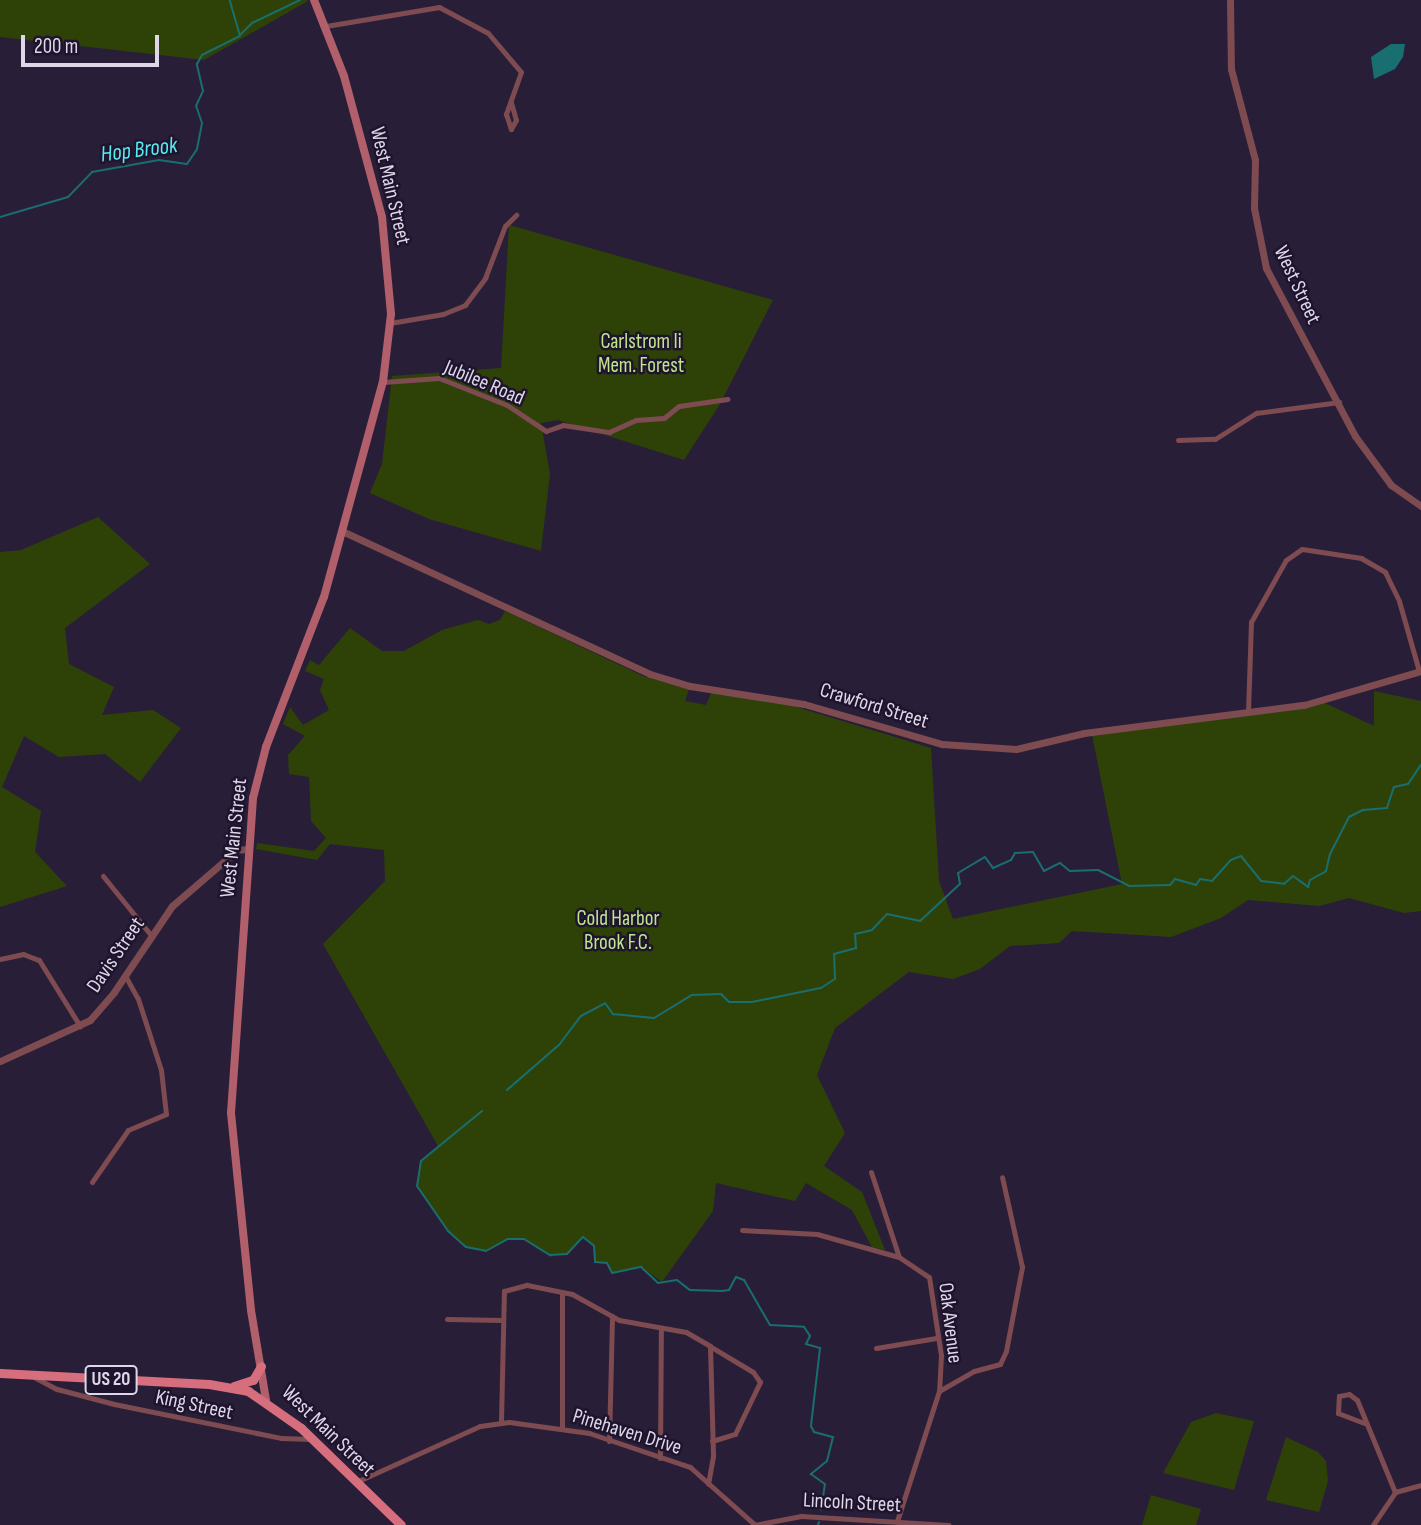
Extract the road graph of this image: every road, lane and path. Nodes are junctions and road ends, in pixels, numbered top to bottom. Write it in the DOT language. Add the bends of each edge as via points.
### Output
graph roads {
  1 [pos="314,0"];
  2 [pos="1230,0"];
  3 [pos="326,26"];
  4 [pos="511,102"];
  5 [pos="516,215"];
  6 [pos="390,323"];
  7 [pos="383,382"];
  8 [pos="727,399"];
  9 [pos="1339,402"];
  10 [pos="1178,440"];
  11 [pos="1421,506"];
  12 [pos="342,531"];
  13 [pos="1420,671"];
  14 [pos="1248,712"];
  15 [pos="248,849"];
  16 [pos="103,876"];
  17 [pos="150,934"];
  18 [pos="0,959"];
  19 [pos="125,976"];
  20 [pos="80,1027"];
  21 [pos="0,1061"];
  22 [pos="871,1172"];
  23 [pos="1002,1177"];
  24 [pos="92,1182"];
  25 [pos="742,1230"];
  26 [pos="899,1257"];
  27 [pos="562,1292"];
  28 [pos="612,1316"];
  29 [pos="447,1319"];
  30 [pos="502,1320"];
  31 [pos="661,1330"];
  32 [pos="936,1338"];
  33 [pos="710,1346"];
  34 [pos="876,1348"];
  35 [pos="261,1366"];
  36 [pos="0,1373"];
  37 [pos="34,1377"];
  38 [pos="234,1386"];
  39 [pos="939,1391"];
  40 [pos="266,1400"];
  41 [pos="501,1421"];
  42 [pos="1364,1423"];
  43 [pos="562,1428"];
  44 [pos="311,1439"];
  45 [pos="609,1441"];
  46 [pos="712,1441"];
  47 [pos="660,1458"];
  48 [pos="356,1482"];
  49 [pos="708,1484"];
  50 [pos="1421,1485"];
  51 [pos="1395,1493"];
  52 [pos="897,1521"];
  53 [pos="401,1525"];
  54 [pos="754,1525"];
  55 [pos="949,1525"];
  56 [pos="1373,1525"];
  1 -- 3 [label="main road, West Main Street"];
  2 -- 9 [label="street, West Street" via="1231,69 1255,160 1254,208 1261,256 1273,287"];
  3 -- 4 [label="street" via="439,7 488,33 521,72"];
  3 -- 6 [label="main road, West Main Street" via="385,230"];
  5 -- 6 [label="street" via="505,226 485,278 465,304 443,314"];
  6 -- 7 [label="main road, West Main Street"];
  7 -- 8 [label="street, Jubilee Road" via="439,378 508,405 546,431 563,425 609,432 636,420 664,418 679,405"];
  7 -- 12 [label="main road, West Main Street"];
  9 -- 10 [label="street" via="1256,413 1215,439"];
  9 -- 11 [label="street, West Street" via="1387,480"];
  12 -- 14 [label="street, Crawford Street" via="650,674 690,686 804,704 934,742 1016,749 1084,733"];
  12 -- 15 [label="main road, West Main Street" via="314,628 259,770"];
  13 -- 14 [label="street, Crawford Street" via="1312,704"];
  13 -- 14 [label="street" via="1399,601 1385,572 1361,558 1302,550 1286,560 1251,622"];
  15 -- 17 [label="street, Davis Street" via="237,850 182,895"];
  15 -- 35 [label="main road, West Main Street" via="231,1112"];
  16 -- 17 [label="street"];
  17 -- 19 [label="street, Davis Street"];
  18 -- 20 [label="street" via="17,953 38,960"];
  19 -- 20 [label="street, Davis Street"];
  19 -- 24 [label="street" via="138,999 161,1070 166,1114 128,1130"];
  20 -- 21 [label="street, Davis Street"];
  22 -- 26 [label="street"];
  23 -- 39 [label="street" via="1021,1267 1006,1351 1000,1364 974,1371"];
  25 -- 26 [label="street, Oak Avenue" via="817,1234"];
  26 -- 32 [label="street, Oak Avenue" via="923,1270 931,1282"];
  27 -- 28 [label="street"];
  27 -- 30 [label="street" via="509,1286 503,1295"];
  27 -- 43 [label="street"];
  28 -- 31 [label="street"];
  28 -- 45 [label="street"];
  29 -- 30 [label="street"];
  30 -- 41 [label="street"];
  31 -- 33 [label="street" via="686,1332"];
  31 -- 47 [label="street"];
  32 -- 34 [label="street"];
  32 -- 39 [label="street, Oak Avenue" via="941,1360"];
  33 -- 46 [label="street"];
  33 -- 46 [label="street" via="753,1372 760,1382 736,1434"];
  35 -- 38 [label="main road" via="253,1380"];
  35 -- 40 [label="main road, West Main Street"];
  36 -- 37 [label="main road, US 20"];
  37 -- 38 [label="main road, US 20"];
  37 -- 44 [label="street, King Street" via="57,1389 135,1408 281,1438"];
  38 -- 40 [label="main road, US 20"];
  39 -- 52 [label="street, Oak Avenue"];
  40 -- 44 [label="main road, West Main Street / US 20"];
  41 -- 43 [label="street, Pinehaven Drive"];
  41 -- 48 [label="street, Pinehaven Drive" via="470,1429"];
  42 -- 42 [label="street" via="1355,1397 1339,1396 1338,1413"];
  42 -- 51 [label="street"];
  43 -- 45 [label="street, Pinehaven Drive"];
  44 -- 48 [label="main road, West Main Street / US 20"];
  45 -- 47 [label="street, Pinehaven Drive"];
  46 -- 49 [label="street"];
  47 -- 49 [label="street, Pinehaven Drive" via="690,1467"];
  48 -- 53 [label="main road, West Main Street / US 20"];
  49 -- 54 [label="street, Pinehaven Drive"];
  50 -- 51 [label="street"];
  51 -- 56 [label="street"];
  52 -- 54 [label="street, Lincoln Street" via="801,1516"];
  52 -- 55 [label="street, Lincoln Street"];
}
